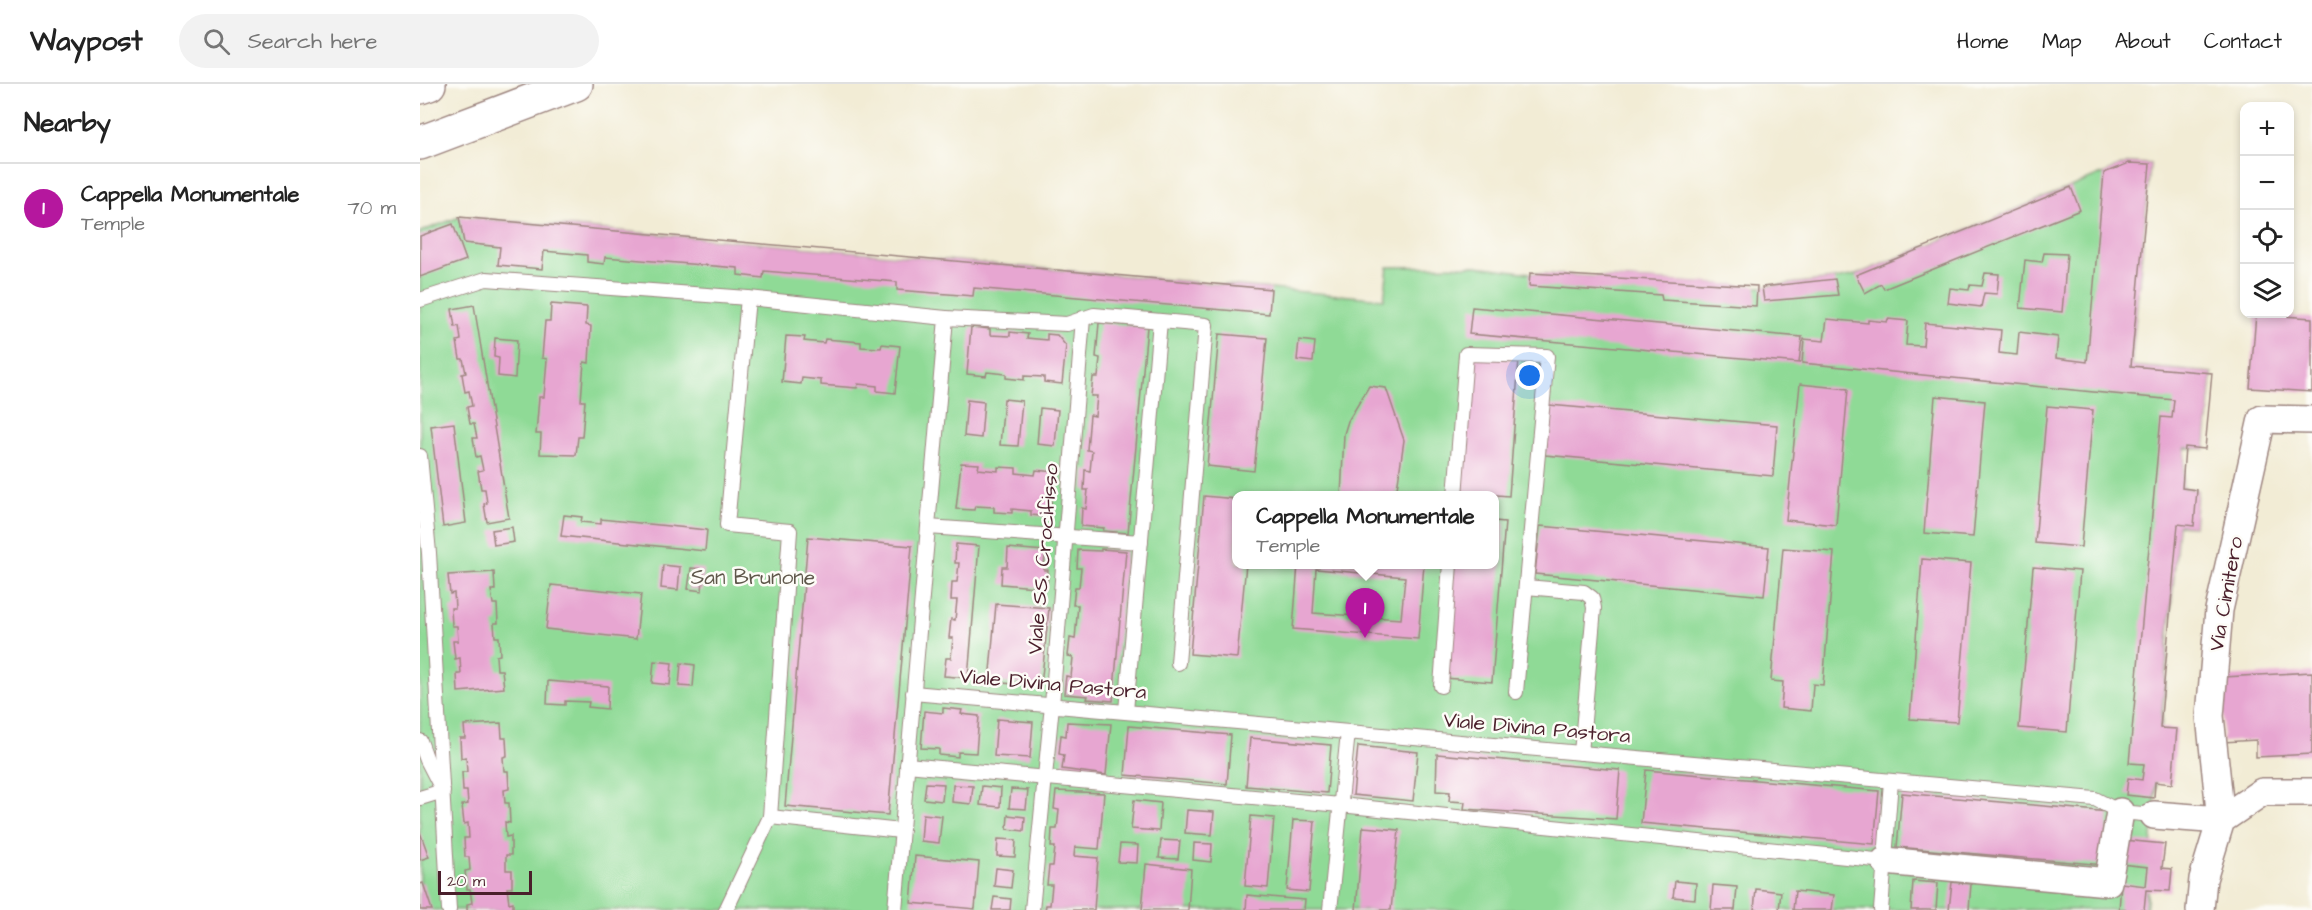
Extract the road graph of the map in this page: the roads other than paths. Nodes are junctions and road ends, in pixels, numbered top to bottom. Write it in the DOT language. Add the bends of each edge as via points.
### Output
graph roads {
  1 [pos="429,84"];
  2 [pos="576,84"];
  3 [pos="420,87"];
  4 [pos="420,143"];
  5 [pos="748,298"];
  6 [pos="420,300"];
  7 [pos="946,318"];
  8 [pos="1083,318"];
  9 [pos="1160,321"];
  10 [pos="2312,420"];
  11 [pos="420,456"];
  12 [pos="421,477"];
  13 [pos="1455,491"];
  14 [pos="928,527"];
  15 [pos="1065,537"];
  16 [pos="1141,542"];
  17 [pos="425,554"];
  18 [pos="1450,569"];
  19 [pos="1526,587"];
  20 [pos="1178,663"];
  21 [pos="1441,686"];
  22 [pos="1516,692"];
  23 [pos="913,693"];
  24 [pos="1052,705"];
  25 [pos="1126,711"];
  26 [pos="1348,732"];
  27 [pos="420,741"];
  28 [pos="1581,753"];
  29 [pos="907,765"];
  30 [pos="1044,777"];
  31 [pos="1891,782"];
  32 [pos="442,791"];
  33 [pos="2312,792"];
  34 [pos="420,798"];
  35 [pos="1340,805"];
  36 [pos="2120,812"];
  37 [pos="2154,815"];
  38 [pos="770,817"];
  39 [pos="2221,820"];
  40 [pos="902,831"];
  41 [pos="1885,861"];
  42 [pos="449,910"];
  43 [pos="726,910"];
  44 [pos="895,910"];
  45 [pos="1032,910"];
  46 [pos="1330,910"];
  47 [pos="1881,910"];
  48 [pos="2200,910"];
  1 -- 3 [label="highway"];
  2 -- 4 [label="highway"];
  5 -- 6 [label="lane" via="486,279"];
  5 -- 7 [label="lane"];
  5 -- 38 [label="lane" via="727,525 790,531"];
  7 -- 8 [label="lane" via="1067,324"];
  7 -- 14 [label="lane"];
  8 -- 9 [label="lane" via="1094,315"];
  8 -- 15 [label="lane, Viale SS. Crocifisso"];
  9 -- 16 [label="lane"];
  9 -- 20 [label="lane" via="1206,326"];
  10 -- 39 [label="street, Via Cimitero" via="2262,419 2259,430 2219,610 2210,716"];
  11 -- 12 [label="lane"];
  12 -- 17 [label="lane"];
  13 -- 19 [label="lane" via="1466,354 1547,356"];
  14 -- 15 [label="lane"];
  14 -- 23 [label="lane"];
  15 -- 16 [label="lane"];
  15 -- 24 [label="lane, Viale SS. Crocifisso"];
  16 -- 25 [label="lane"];
  17 -- 32 [label="lane"];
  18 -- 21 [label="lane"];
  19 -- 22 [label="lane"];
  19 -- 28 [label="lane" via="1584,592 1592,597"];
  23 -- 24 [label="lane, Viale Divina Pastora"];
  23 -- 29 [label="lane"];
  24 -- 25 [label="lane, Viale Divina Pastora"];
  24 -- 30 [label="lane, Viale SS. Crocifisso"];
  25 -- 26 [label="lane, Viale Divina Pastora"];
  26 -- 28 [label="lane, Viale Divina Pastora"];
  26 -- 35 [label="lane"];
  27 -- 32 [label="lane"];
  28 -- 31 [label="lane, Viale Divina Pastora"];
  29 -- 30 [label="lane"];
  29 -- 40 [label="lane"];
  30 -- 35 [label="lane"];
  30 -- 45 [label="lane, Viale SS. Crocifisso"];
  31 -- 36 [label="lane, Viale Divina Pastora" via="2095,799"];
  31 -- 41 [label="lane"];
  32 -- 34 [label="lane"];
  32 -- 42 [label="lane"];
  33 -- 39 [label="street" via="2262,792"];
  35 -- 41 [label="lane"];
  35 -- 46 [label="lane"];
  36 -- 37 [label="lane, Viale Divina Pastora"];
  36 -- 41 [label="street" via="2109,882"];
  37 -- 39 [label="street"];
  38 -- 40 [label="lane"];
  38 -- 43 [label="lane"];
  39 -- 48 [label="street, Via Cimitero" via="2203,879"];
  40 -- 44 [label="lane"];
  41 -- 47 [label="lane"];
}
